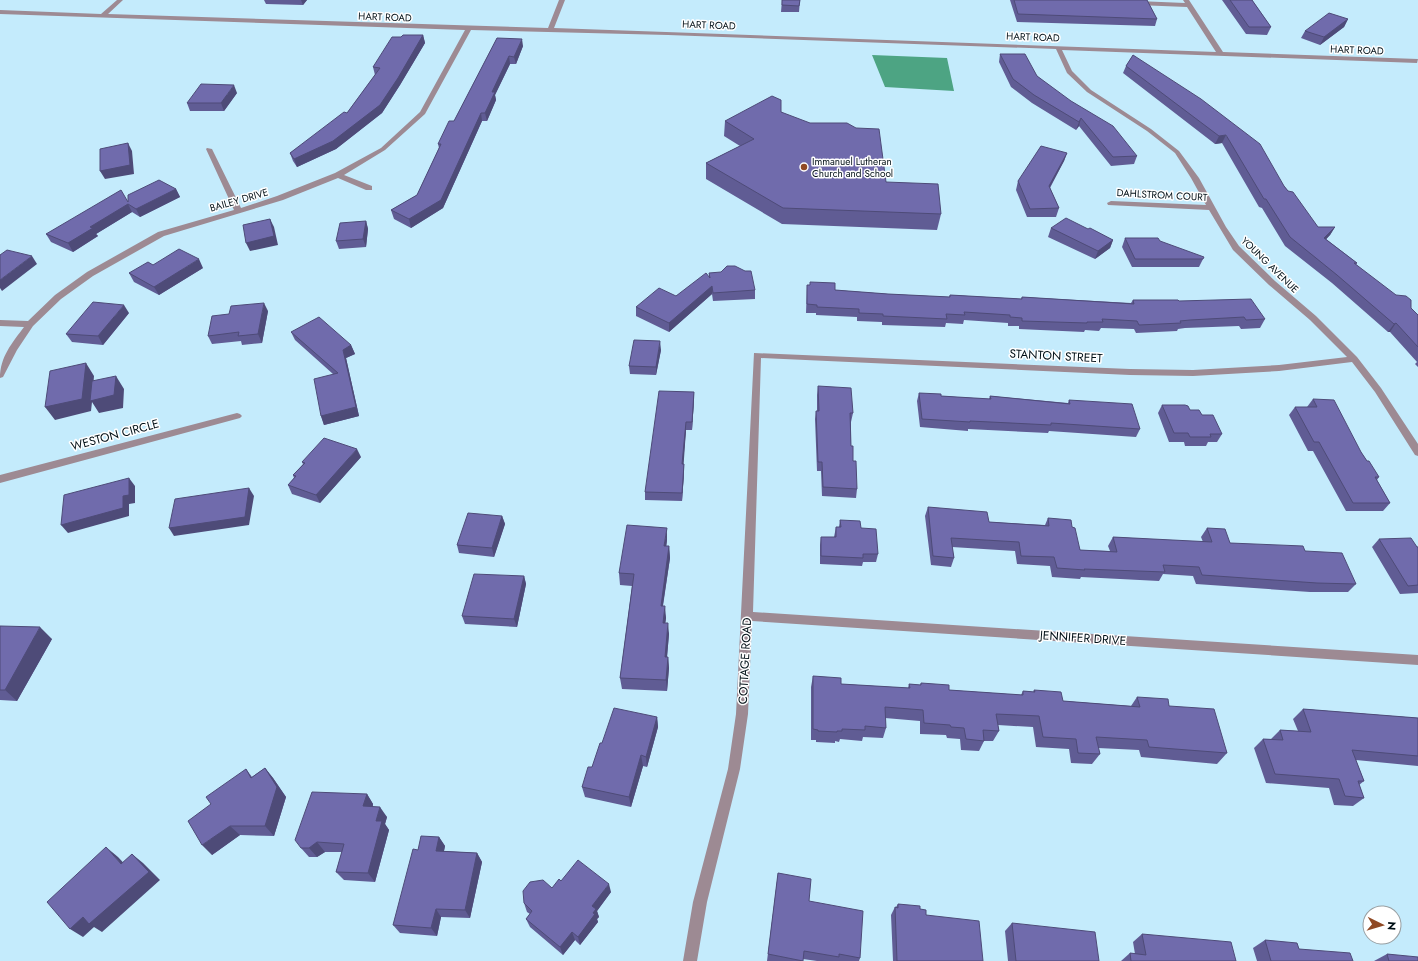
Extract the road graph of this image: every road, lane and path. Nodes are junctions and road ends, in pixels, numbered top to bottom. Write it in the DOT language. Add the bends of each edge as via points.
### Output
graph roads {
  1 [pos="120,0"];
  2 [pos="562,0"];
  3 [pos="1187,2"];
  4 [pos="1134,3"];
  5 [pos="0,12"];
  6 [pos="102,16"];
  7 [pos="469,28"];
  8 [pos="550,30"];
  9 [pos="1058,47"];
  10 [pos="1221,54"];
  11 [pos="1418,61"];
  12 [pos="209,149"];
  13 [pos="338,175"];
  14 [pos="369,188"];
  15 [pos="1111,203"];
  16 [pos="1212,208"];
  17 [pos="238,210"];
  18 [pos="0,323"];
  19 [pos="30,324"];
  20 [pos="757,354"];
  21 [pos="1354,358"];
  22 [pos="0,375"];
  23 [pos="237,416"];
  24 [pos="1418,452"];
  25 [pos="0,479"];
  26 [pos="748,616"];
  27 [pos="1418,660"];
  28 [pos="690,961"];
  1 -- 6 [label="street"];
  2 -- 8 [label="street"];
  3 -- 4 [label="street"];
  3 -- 10 [label="street"];
  5 -- 6 [label="street, HART ROAD"];
  6 -- 7 [label="street, HART ROAD"];
  7 -- 8 [label="street, HART ROAD"];
  7 -- 13 [label="street, BAILEY DRIVE" via="423,113 383,149"];
  8 -- 9 [label="street, HART ROAD"];
  9 -- 10 [label="street, HART ROAD"];
  9 -- 16 [label="street, YOUNG AVENUE" via="1069,72 1089,91 1149,130 1177,152"];
  10 -- 11 [label="street, HART ROAD"];
  12 -- 17 [label="street"];
  13 -- 14 [label="street"];
  13 -- 17 [label="street, BAILEY DRIVE" via="280,198"];
  15 -- 16 [label="street, DAHLSTROM COURT"];
  16 -- 21 [label="street, YOUNG AVENUE" via="1236,248"];
  17 -- 19 [label="street, BAILEY DRIVE" via="161,234 90,274 58,297"];
  18 -- 19 [label="street"];
  19 -- 22 [label="street, BAILEY DRIVE"];
  20 -- 21 [label="street, STANTON STREET" via="1193,373 1278,368"];
  20 -- 26 [label="street, COTTAGE ROAD"];
  21 -- 24 [label="street, YOUNG AVENUE"];
  23 -- 25 [label="street, WESTON CIRCLE"];
  26 -- 27 [label="street, JENNIFER DRIVE"];
  26 -- 28 [label="street, COTTAGE ROAD" via="742,714 734,769 700,902"];
}
